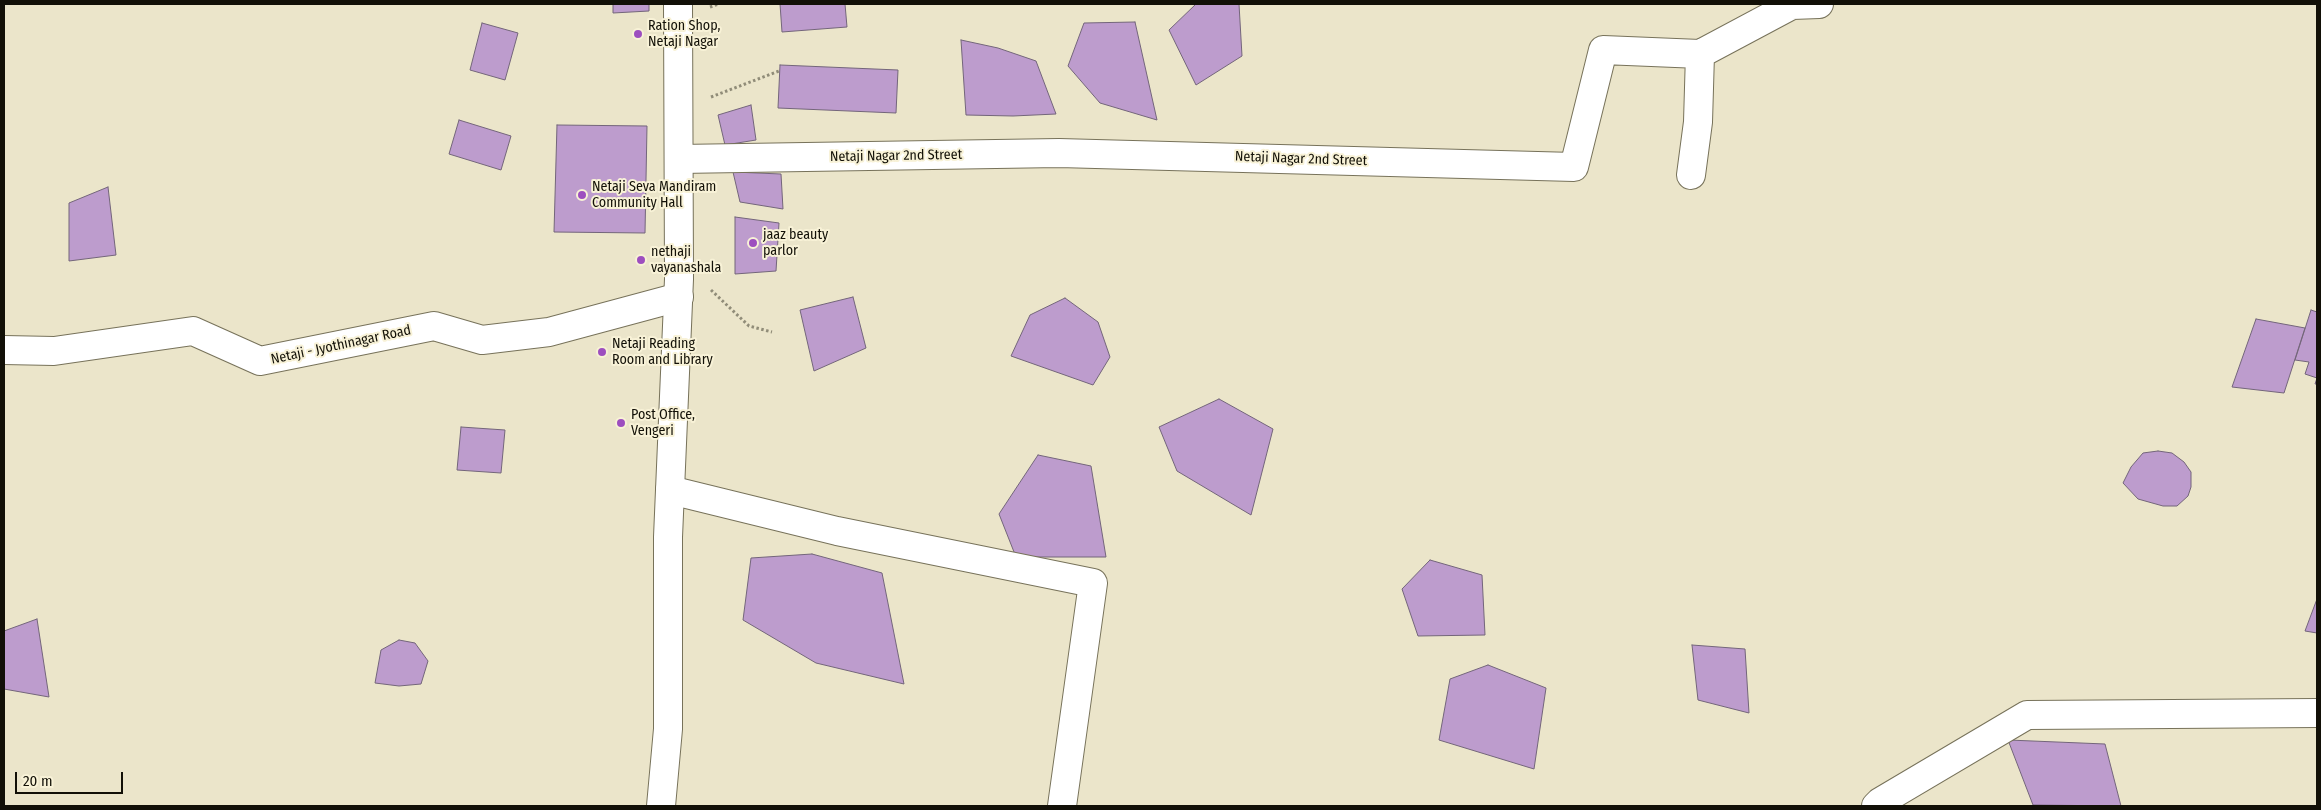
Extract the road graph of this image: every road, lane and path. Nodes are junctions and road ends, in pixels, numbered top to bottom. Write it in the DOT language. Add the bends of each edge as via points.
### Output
graph roads {
  1 [pos="678,4"];
  2 [pos="1819,4"];
  3 [pos="1700,54"];
  4 [pos="779,71"];
  5 [pos="679,104"];
  6 [pos="679,159"];
  7 [pos="1691,174"];
  8 [pos="679,288"];
  9 [pos="772,332"];
  10 [pos="4,350"];
  11 [pos="670,490"];
  12 [pos="2317,712"];
  13 [pos="656,806"];
  14 [pos="1062,806"];
  15 [pos="1876,806"];
  1 -- 5 [label="street"];
  2 -- 3 [label="street, Netaji Nagar 2nd Street" via="1792,6"];
  3 -- 6 [label="street, Netaji Nagar 2nd Street" via="1603,50 1574,167 1059,153"];
  3 -- 7 [label="street" via="1698,122"];
  4 -- 5 [label="path" via="718,95"];
  5 -- 6 [label="street"];
  6 -- 8 [label="street"];
  8 -- 9 [label="path" via="711,290 749,326"];
  8 -- 10 [label="street, Netaji - Jyothinagar Road" via="549,332 482,340 434,326 260,361 193,332 54,351"];
  8 -- 11 [label="street"];
  11 -- 13 [label="street" via="668,729"];
  11 -- 14 [label="street" via="837,531 1093,583"];
  12 -- 15 [label="street" via="2027,715"];
}
